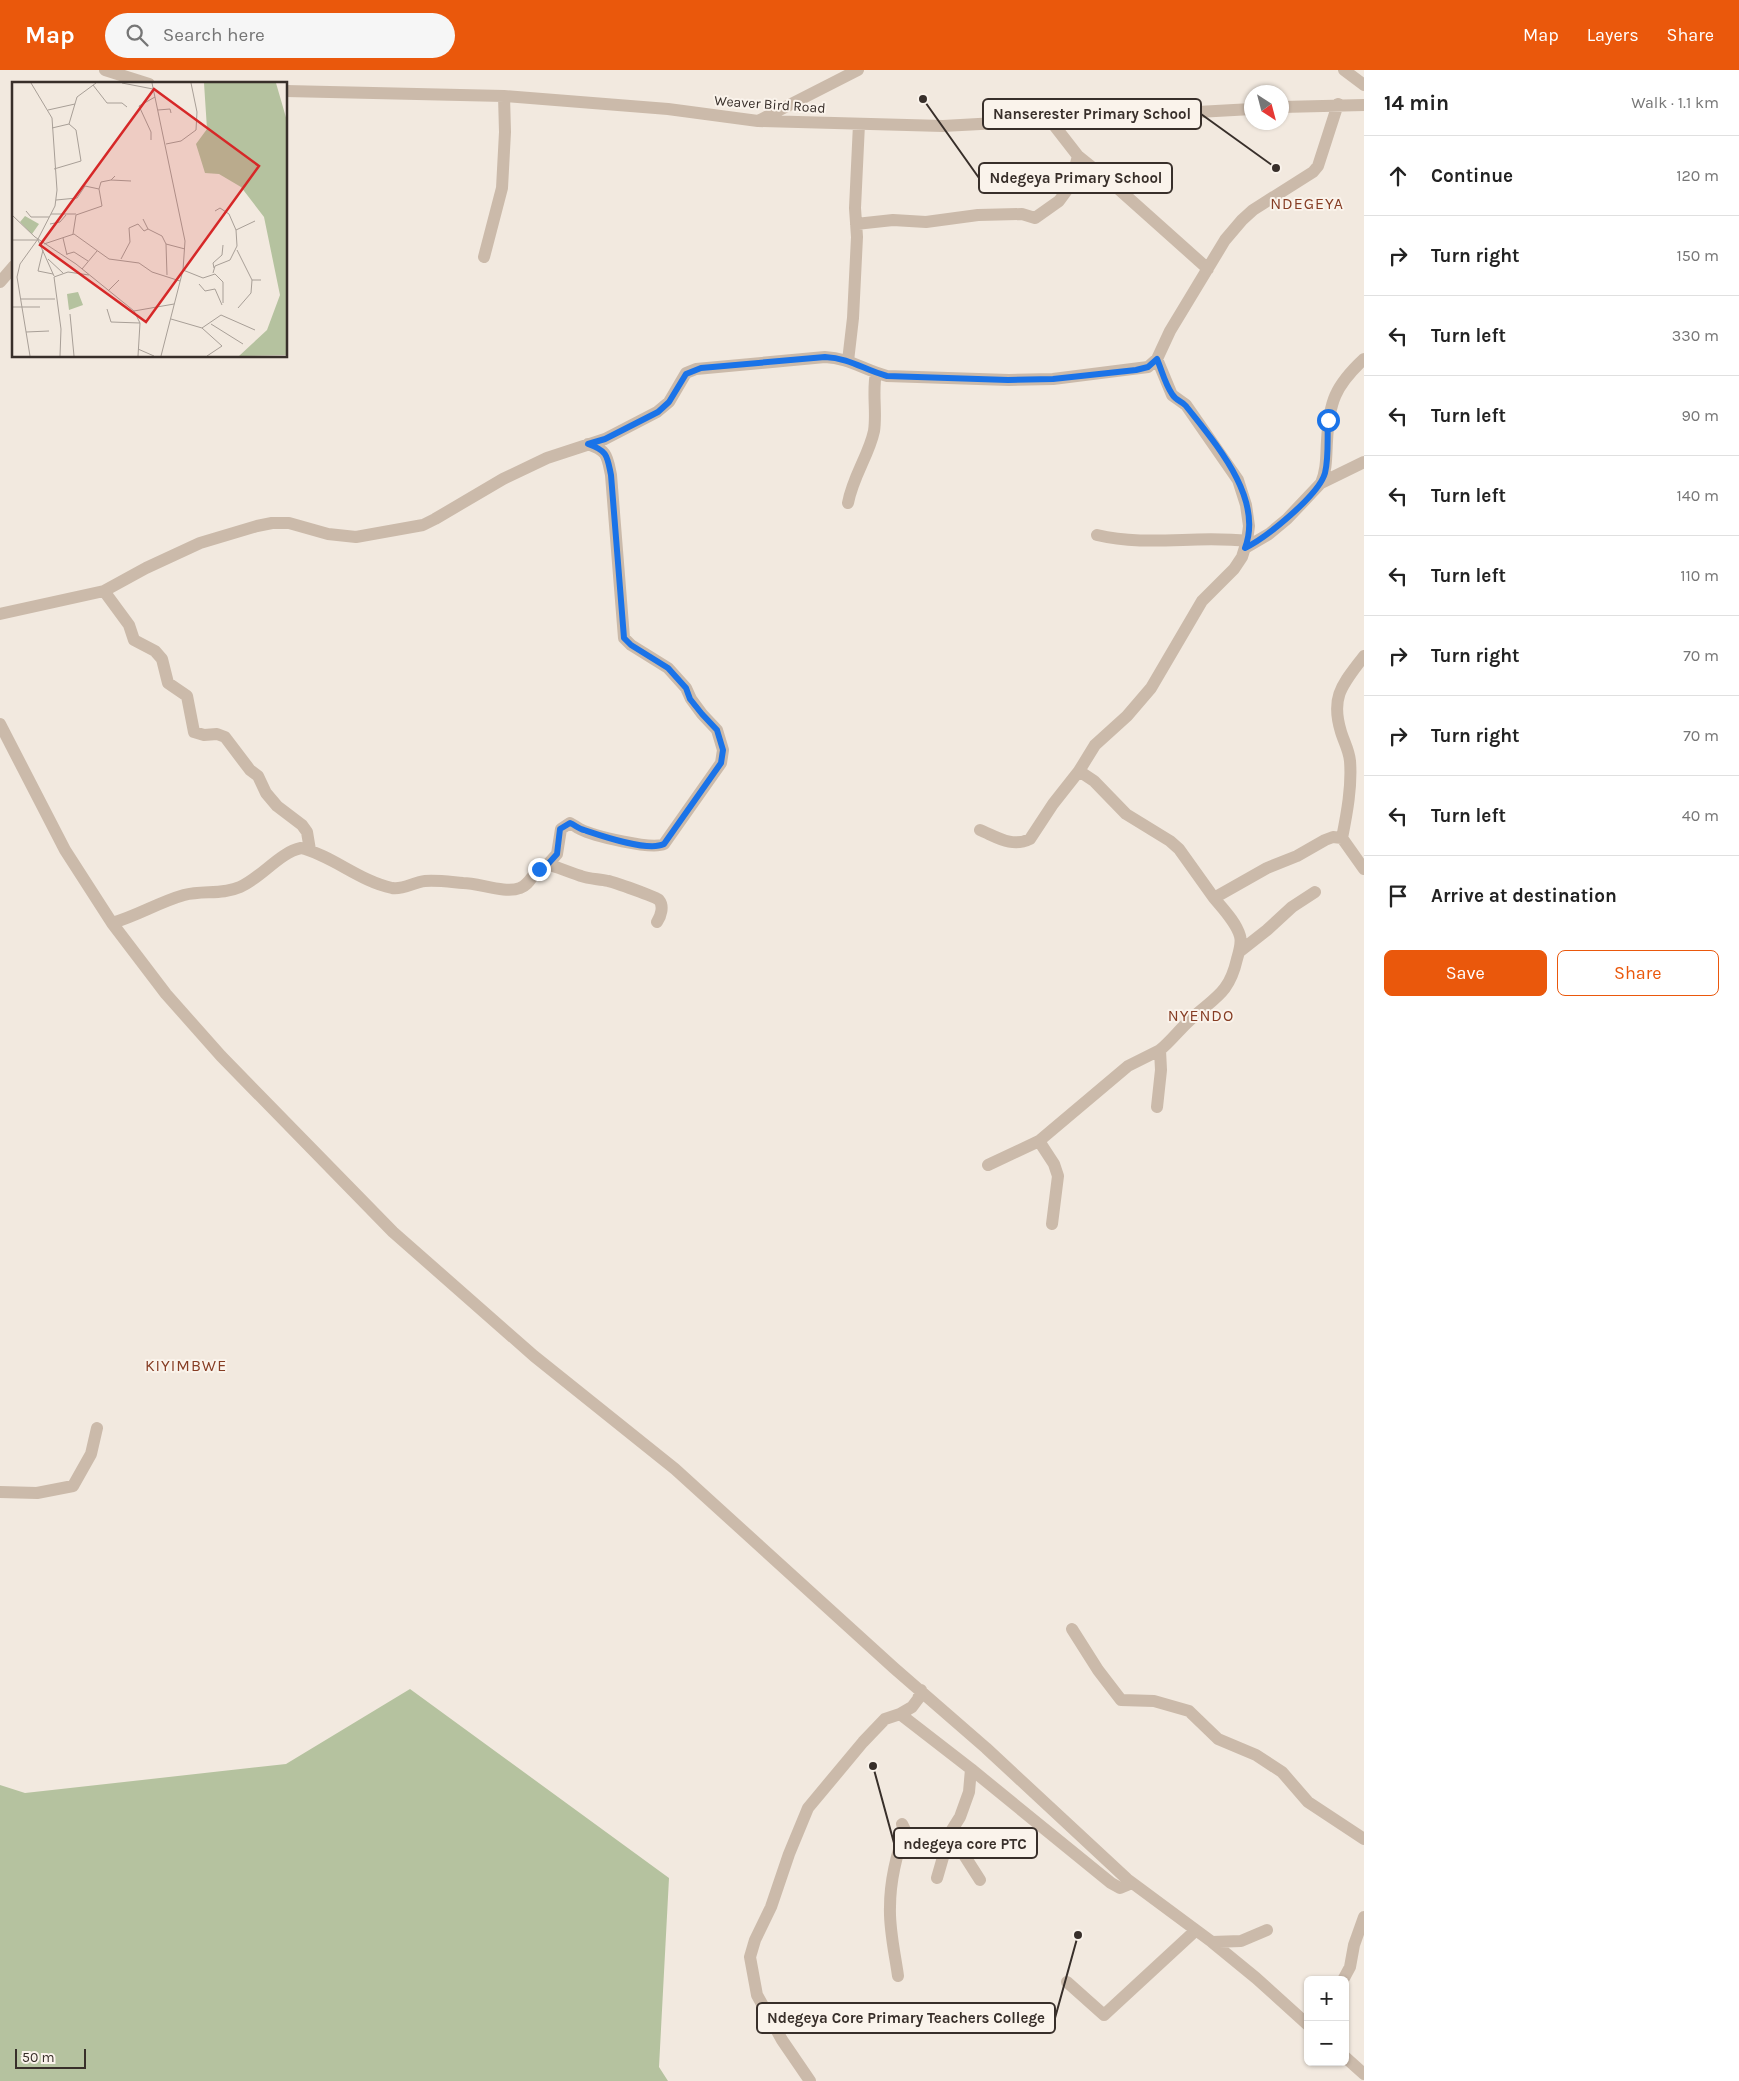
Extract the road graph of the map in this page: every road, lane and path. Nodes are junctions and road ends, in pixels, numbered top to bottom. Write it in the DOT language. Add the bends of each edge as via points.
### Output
graph roads {
  1 [pos="104,70"];
  2 [pos="858,70"];
  3 [pos="1344,70"];
  4 [pos="143,82"];
  5 [pos="1364,85"];
  6 [pos="288,91"];
  7 [pos="504,96"];
  8 [pos="1338,104"];
  9 [pos="1364,105"];
  10 [pos="1289,107"];
  11 [pos="1244,108"];
  12 [pos="1050,120"];
  13 [pos="758,121"];
  14 [pos="859,124"];
  15 [pos="1078,156"];
  16 [pos="856,224"];
  17 [pos="484,257"];
  18 [pos="12,268"];
  19 [pos="1208,268"];
  20 [pos="0,282"];
  21 [pos="1157,359"];
  22 [pos="1364,359"];
  23 [pos="848,361"];
  24 [pos="876,373"];
  25 [pos="588,444"];
  26 [pos="1364,462"];
  27 [pos="1321,483"];
  28 [pos="848,503"];
  29 [pos="1097,535"];
  30 [pos="1246,545"];
  31 [pos="104,591"];
  32 [pos="0,614"];
  33 [pos="1364,656"];
  34 [pos="2,732"];
  35 [pos="1079,770"];
  36 [pos="980,830"];
  37 [pos="1342,838"];
  38 [pos="310,850"];
  39 [pos="548,864"];
  40 [pos="1364,868"];
  41 [pos="1315,892"];
  42 [pos="1214,898"];
  43 [pos="657,922"];
  44 [pos="112,923"];
  45 [pos="1239,952"];
  46 [pos="1160,1050"];
  47 [pos="1157,1108"];
  48 [pos="1039,1140"];
  49 [pos="988,1165"];
  50 [pos="1052,1224"];
  51 [pos="97,1428"];
  52 [pos="0,1492"];
  53 [pos="1072,1629"];
  54 [pos="922,1690"];
  55 [pos="900,1714"];
  56 [pos="971,1769"];
  57 [pos="950,1832"];
  58 [pos="1364,1839"];
  59 [pos="944,1849"];
  60 [pos="937,1878"];
  61 [pos="980,1880"];
  62 [pos="1132,1883"];
  63 [pos="1364,1917"];
  64 [pos="1267,1930"];
  65 [pos="1195,1931"];
  66 [pos="1212,1942"];
  67 [pos="898,1976"];
  68 [pos="1345,1976"];
  69 [pos="1067,1982"];
  70 [pos="1304,2019"];
  71 [pos="1349,2061"];
  72 [pos="1364,2074"];
  73 [pos="810,2081"];
  1 -- 4 [label="street"];
  2 -- 13 [label="street"];
  3 -- 5 [label="street"];
  6 -- 7 [label="street, Weaver Bird Road"];
  7 -- 13 [label="street, Weaver Bird Road"];
  7 -- 17 [label="street" via="502,188"];
  8 -- 9 [label="street"];
  8 -- 10 [label="street"];
  8 -- 19 [label="street" via="1314,172 1253,210 1225,240"];
  11 -- 12 [label="street, Weaver Bird Road"];
  12 -- 14 [label="street, Weaver Bird Road" via="943,126"];
  12 -- 15 [label="street"];
  13 -- 14 [label="street, Weaver Bird Road"];
  14 -- 16 [label="street"];
  15 -- 16 [label="street" via="1070,186 1059,201 1035,218 1022,214 978,215 926,222 892,220"];
  15 -- 19 [label="street"];
  16 -- 23 [label="street"];
  18 -- 20 [label="street"];
  19 -- 21 [label="street"];
  21 -- 24 [label="street" via="1148,367 1136,370 1053,379 887,376"];
  21 -- 30 [label="street" via="1172,395 1186,405 1238,480 1249,526"];
  22 -- 27 [label="street" via="1340,385 1332,402"];
  23 -- 24 [label="street"];
  23 -- 25 [label="street" via="825,357 696,369 686,374 669,402 658,412 605,439"];
  24 -- 28 [label="street" via="874,430"];
  25 -- 31 [label="street" via="547,458 423,524 356,537 289,524 257,526 200,544"];
  25 -- 39 [label="street" via="607,455 611,475 624,638 668,668 686,688 690,699 720,735 723,758 664,844 646,846 582,830 570,823 560,829 557,854"];
  26 -- 27 [label="street"];
  27 -- 30 [label="street" via="1269,534"];
  29 -- 30 [label="street" via="1157,542 1229,539"];
  30 -- 35 [label="street" via="1234,569 1202,602 1151,688 1127,716 1095,745"];
  31 -- 32 [label="street"];
  31 -- 38 [label="street" via="129,625 134,640 155,651 162,659 168,683 187,696 194,732 225,737 258,776 277,806 302,824"];
  33 -- 37 [label="street" via="1336,700 1337,716 1348,748 1351,778"];
  34 -- 44 [label="street" via="65,850"];
  35 -- 36 [label="street" via="1030,839 1015,843"];
  35 -- 42 [label="street" via="1126,814 1179,849"];
  37 -- 40 [label="street"];
  37 -- 42 [label="street" via="1325,840"];
  38 -- 39 [label="street" via="367,880 394,888 424,882 466,883 513,890 525,886 534,873"];
  38 -- 44 [label="street" via="296,849 253,881 231,891 197,892 164,900"];
  39 -- 43 [label="street" via="651,895 661,904"];
  41 -- 45 [label="street"];
  42 -- 45 [label="street" via="1239,933"];
  44 -- 54 [label="street" via="166,994 221,1056 393,1232 534,1356 675,1469"];
  45 -- 46 [label="street" via="1228,986"];
  46 -- 47 [label="street" via="1162,1070"];
  46 -- 48 [label="street" via="1128,1066"];
  48 -- 49 [label="street"];
  48 -- 50 [label="street" via="1058,1176"];
  51 -- 52 [label="street" via="91,1454 73,1486 37,1493"];
  53 -- 58 [label="street" via="1121,1700 1154,1701 1190,1711 1218,1739 1256,1755 1282,1772 1308,1802"];
  54 -- 55 [label="street" via="912,1707"];
  54 -- 62 [label="street"];
  55 -- 56 [label="street"];
  55 -- 73 [label="street" via="885,1720 863,1742 808,1808 750,1957 757,1994"];
  56 -- 57 [label="street" via="969,1792 960,1817"];
  56 -- 62 [label="street" via="1111,1883 1120,1888"];
  57 -- 59 [label="street"];
  57 -- 61 [label="street"];
  59 -- 60 [label="street"];
  59 -- 67 [label="street" via="904,1828 890,1907"];
  62 -- 65 [label="street"];
  63 -- 68 [label="street"];
  64 -- 66 [label="street" via="1241,1941"];
  65 -- 66 [label="street"];
  65 -- 69 [label="street" via="1104,2015"];
  66 -- 70 [label="street"];
  71 -- 72 [label="street"];
}
